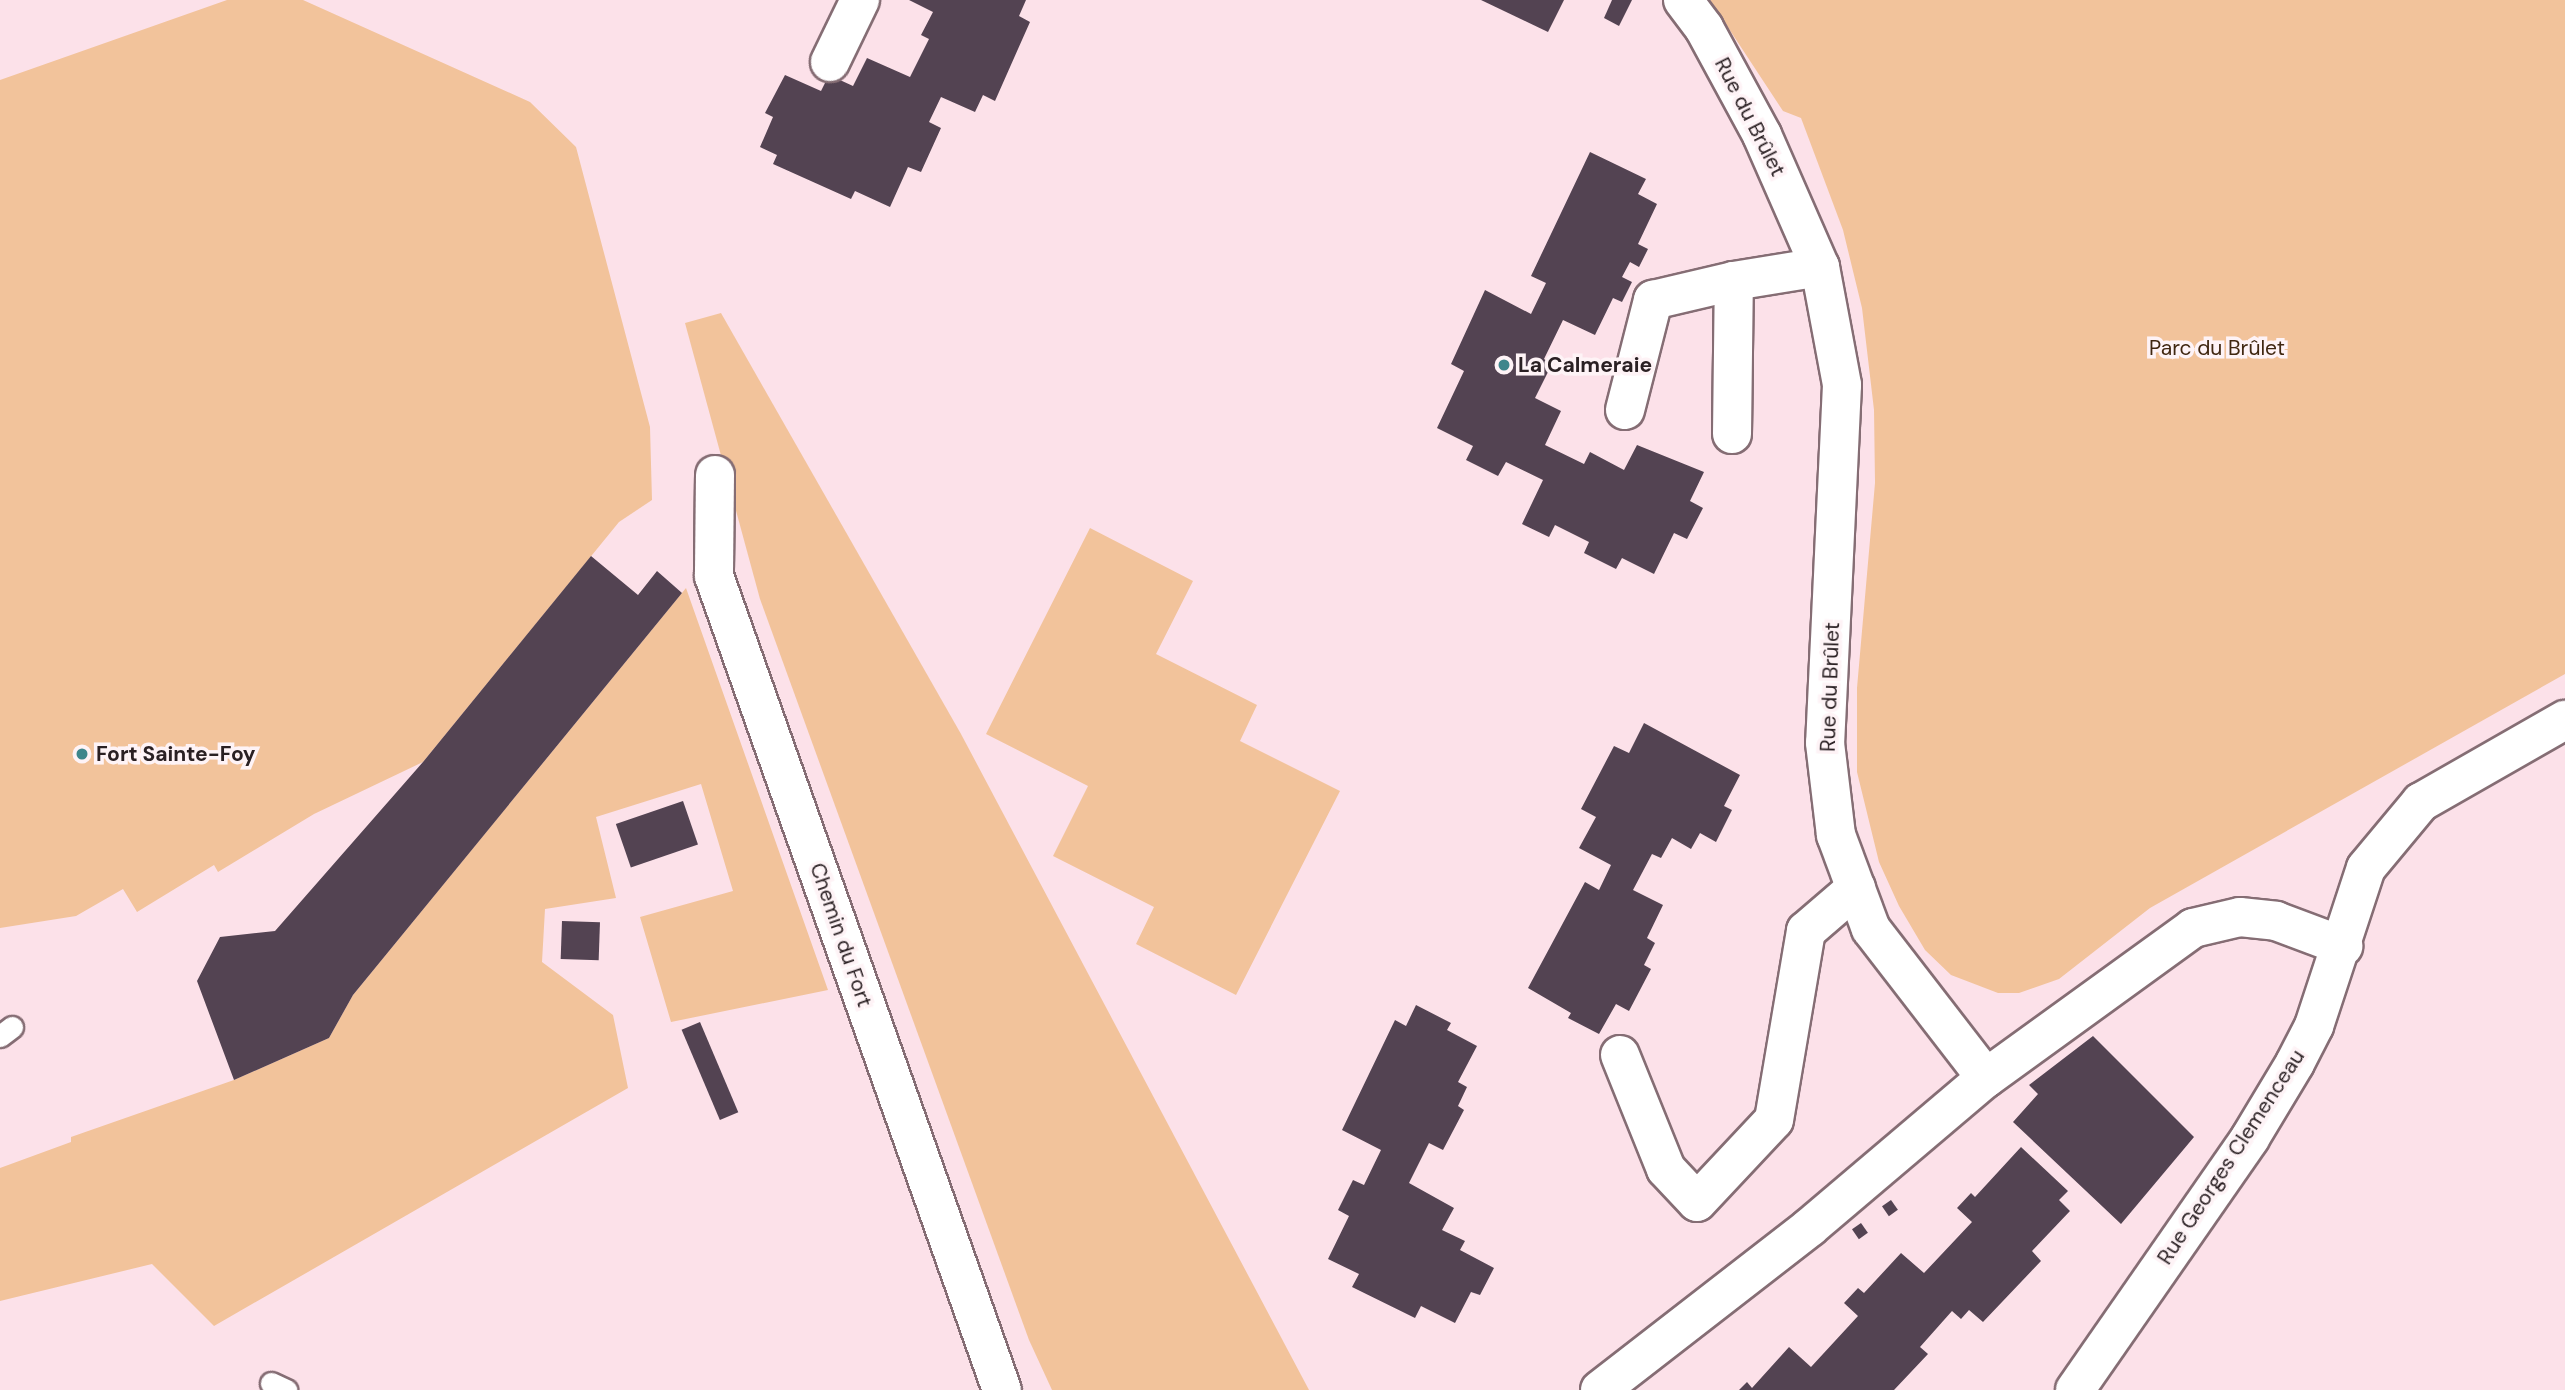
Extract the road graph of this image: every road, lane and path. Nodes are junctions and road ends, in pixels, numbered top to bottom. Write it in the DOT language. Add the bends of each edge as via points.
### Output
graph roads {
  1 [pos="860,0"];
  2 [pos="1683,0"];
  3 [pos="830,62"];
  4 [pos="1820,267"];
  5 [pos="1734,281"];
  6 [pos="1625,410"];
  7 [pos="1732,434"];
  8 [pos="715,475"];
  9 [pos="2565,720"];
  10 [pos="1856,888"];
  11 [pos="2343,946"];
  12 [pos="1620,1055"];
  13 [pos="1986,1079"];
  14 [pos="1002,1390"];
  15 [pos="1600,1390"];
  16 [pos="2076,1390"];
  1 -- 3 [label="street"];
  2 -- 4 [label="street, Rue du Brûlet" via="1704,28 1762,135"];
  4 -- 5 [label="street"];
  4 -- 10 [label="street, Rue du Brûlet" via="1842,385 1825,743 1836,835"];
  5 -- 6 [label="street" via="1653,300"];
  5 -- 7 [label="street"];
  8 -- 14 [label="street, Chemin du Fort" via="714,576"];
  9 -- 11 [label="street, Rue Georges Clemenceau" via="2421,802 2407,816 2366,868"];
  10 -- 12 [label="street" via="1806,931 1774,1120 1697,1202 1666,1169"];
  10 -- 13 [label="street, Rue du Brûlet" via="1871,929"];
  11 -- 13 [label="street" via="2264,920 2240,917 2193,928"];
  11 -- 16 [label="street, Rue Georges Clemenceau" via="2314,1026 2250,1138"];
  13 -- 15 [label="street" via="1810,1227"];
}
